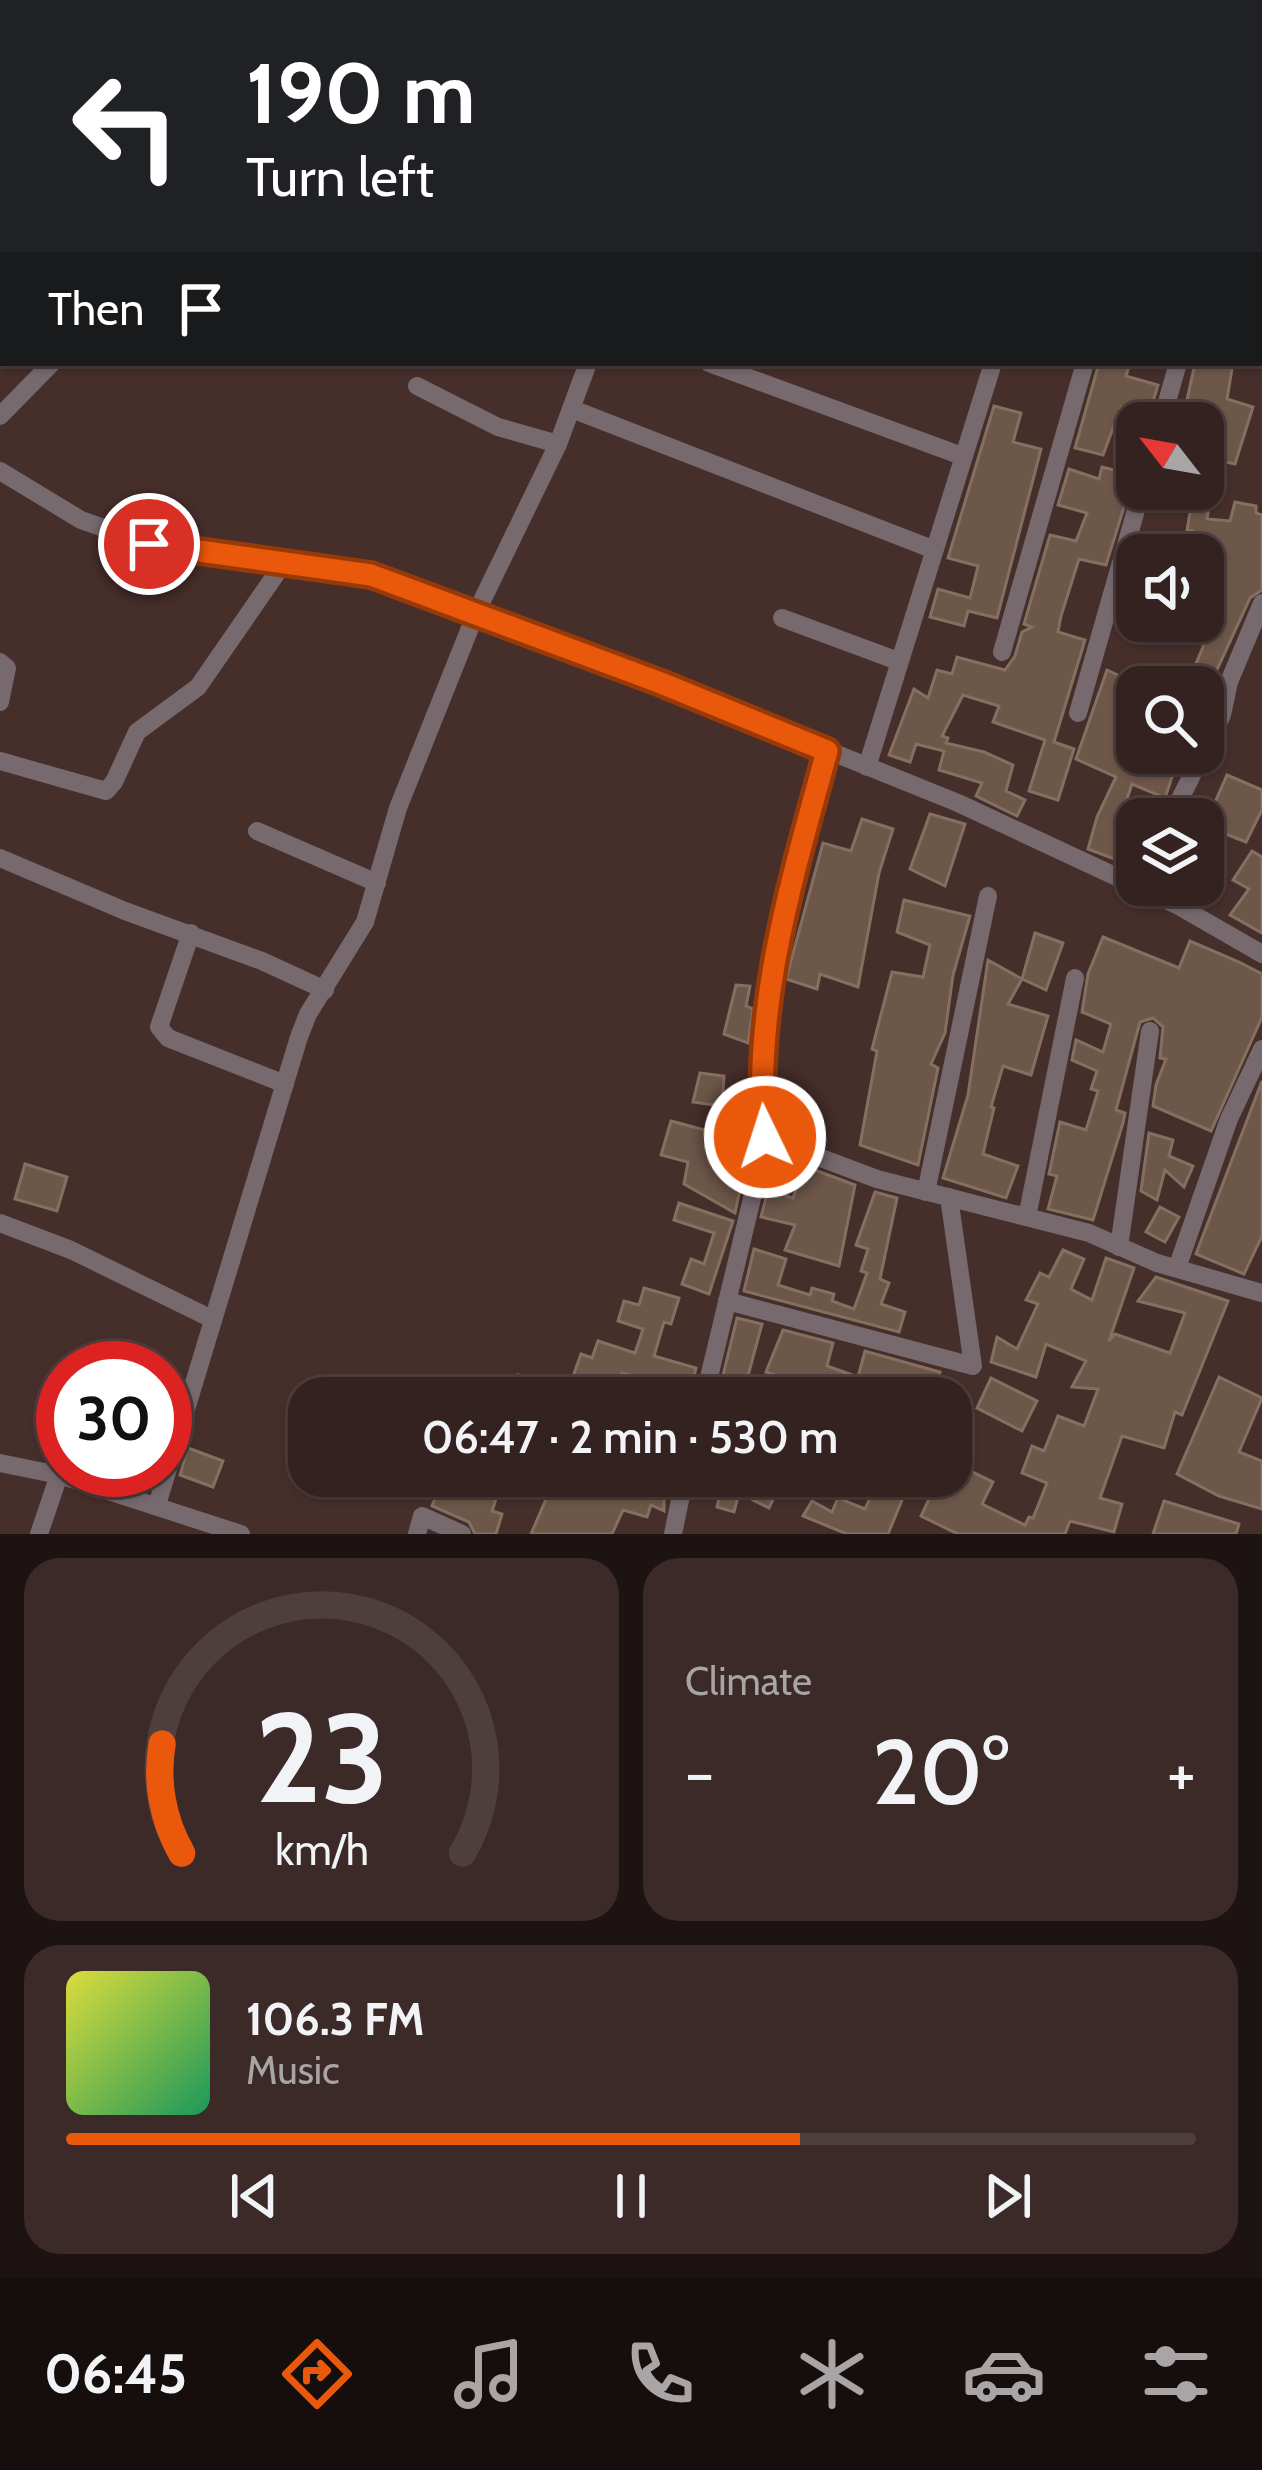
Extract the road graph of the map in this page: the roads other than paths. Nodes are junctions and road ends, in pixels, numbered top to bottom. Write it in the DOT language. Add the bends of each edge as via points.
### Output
graph roads {
  1 [pos="49,366"];
  2 [pos="587,366"];
  3 [pos="717,366"];
  4 [pos="985,366"];
  5 [pos="1084,366"];
  6 [pos="1177,366"];
  7 [pos="417,386"];
  8 [pos="1167,402"];
  9 [pos="572,409"];
  10 [pos="0,416"];
  11 [pos="558,444"];
  12 [pos="962,456"];
  13 [pos="0,471"];
  14 [pos="1136,510"];
  15 [pos="932,549"];
  16 [pos="283,564"];
  17 [pos="1262,603"];
  18 [pos="476,613"];
  19 [pos="782,618"];
  20 [pos="1001,652"];
  21 [pos="898,661"];
  22 [pos="0,662"];
  23 [pos="0,701"];
  24 [pos="1078,713"];
  25 [pos="827,751"];
  26 [pos="0,760"];
  27 [pos="867,767"];
  28 [pos="1180,798"];
  29 [pos="257,831"];
  30 [pos="0,858"];
  31 [pos="1116,870"];
  32 [pos="377,884"];
  33 [pos="988,896"];
  34 [pos="1179,906"];
  35 [pos="191,933"];
  36 [pos="1262,954"];
  37 [pos="1075,978"];
  38 [pos="326,990"];
  39 [pos="1150,1031"];
  40 [pos="1262,1048"];
  41 [pos="285,1084"];
  42 [pos="765,1137"];
  43 [pos="926,1192"];
  44 [pos="949,1197"];
  45 [pos="1027,1216"];
  46 [pos="0,1223"];
  47 [pos="1119,1247"];
  48 [pos="1178,1268"];
  49 [pos="1260,1286"];
  50 [pos="727,1301"];
  51 [pos="212,1318"];
  52 [pos="709,1377"];
  53 [pos="0,1462"];
  54 [pos="36,1470"];
  55 [pos="52,1497"];
  56 [pos="131,1497"];
  57 [pos="681,1497"];
  58 [pos="157,1505"];
  59 [pos="200,1527"];
  60 [pos="39,1534"];
  61 [pos="241,1534"];
  62 [pos="417,1534"];
  63 [pos="462,1534"];
  64 [pos="673,1534"];
  1 -- 10 [label="street"];
  2 -- 9 [label="street"];
  3 -- 12 [label="street"];
  4 -- 12 [label="street"];
  5 -- 20 [label="street"];
  6 -- 8 [label="street"];
  7 -- 11 [label="street" via="498,427"];
  9 -- 11 [label="street"];
  9 -- 15 [label="street"];
  11 -- 18 [label="street"];
  12 -- 15 [label="street"];
  13 -- 16 [label="street" via="81,520 149,544"];
  14 -- 24 [label="street"];
  15 -- 21 [label="street"];
  16 -- 18 [label="street" via="371,575"];
  16 -- 26 [label="street" via="198,687 137,732 106,791"];
  17 -- 28 [label="street" via="1222,715"];
  18 -- 25 [label="street"];
  18 -- 32 [label="street" via="398,808"];
  19 -- 21 [label="street"];
  21 -- 27 [label="street"];
  22 -- 23 [label="street" via="8,676"];
  25 -- 27 [label="street"];
  25 -- 42 [label="street" via="792,878 761,1053"];
  27 -- 31 [label="street"];
  29 -- 32 [label="street"];
  30 -- 35 [label="street"];
  32 -- 38 [label="street"];
  33 -- 43 [label="street"];
  34 -- 36 [label="street"];
  35 -- 38 [label="street"];
  35 -- 41 [label="street" via="159,1027 168,1038"];
  37 -- 45 [label="street"];
  38 -- 41 [label="street" via="308,1014"];
  39 -- 47 [label="street"];
  40 -- 48 [label="street"];
  41 -- 51 [label="street"];
  42 -- 43 [label="street"];
  42 -- 50 [label="street"];
  43 -- 44 [label="street"];
  44 -- 45 [label="street"];
  44 -- 50 [label="street" via="973,1366"];
  45 -- 47 [label="street"];
  46 -- 51 [label="street"];
  47 -- 48 [label="street"];
  48 -- 49 [label="street"];
  50 -- 52 [label="street"];
  51 -- 58 [label="street"];
  53 -- 54 [label="street"];
  55 -- 60 [label="street"];
  56 -- 58 [label="street"];
  57 -- 64 [label="street"];
  58 -- 59 [label="street"];
  59 -- 61 [label="street"];
  62 -- 63 [label="street" via="422,1516"];
}
